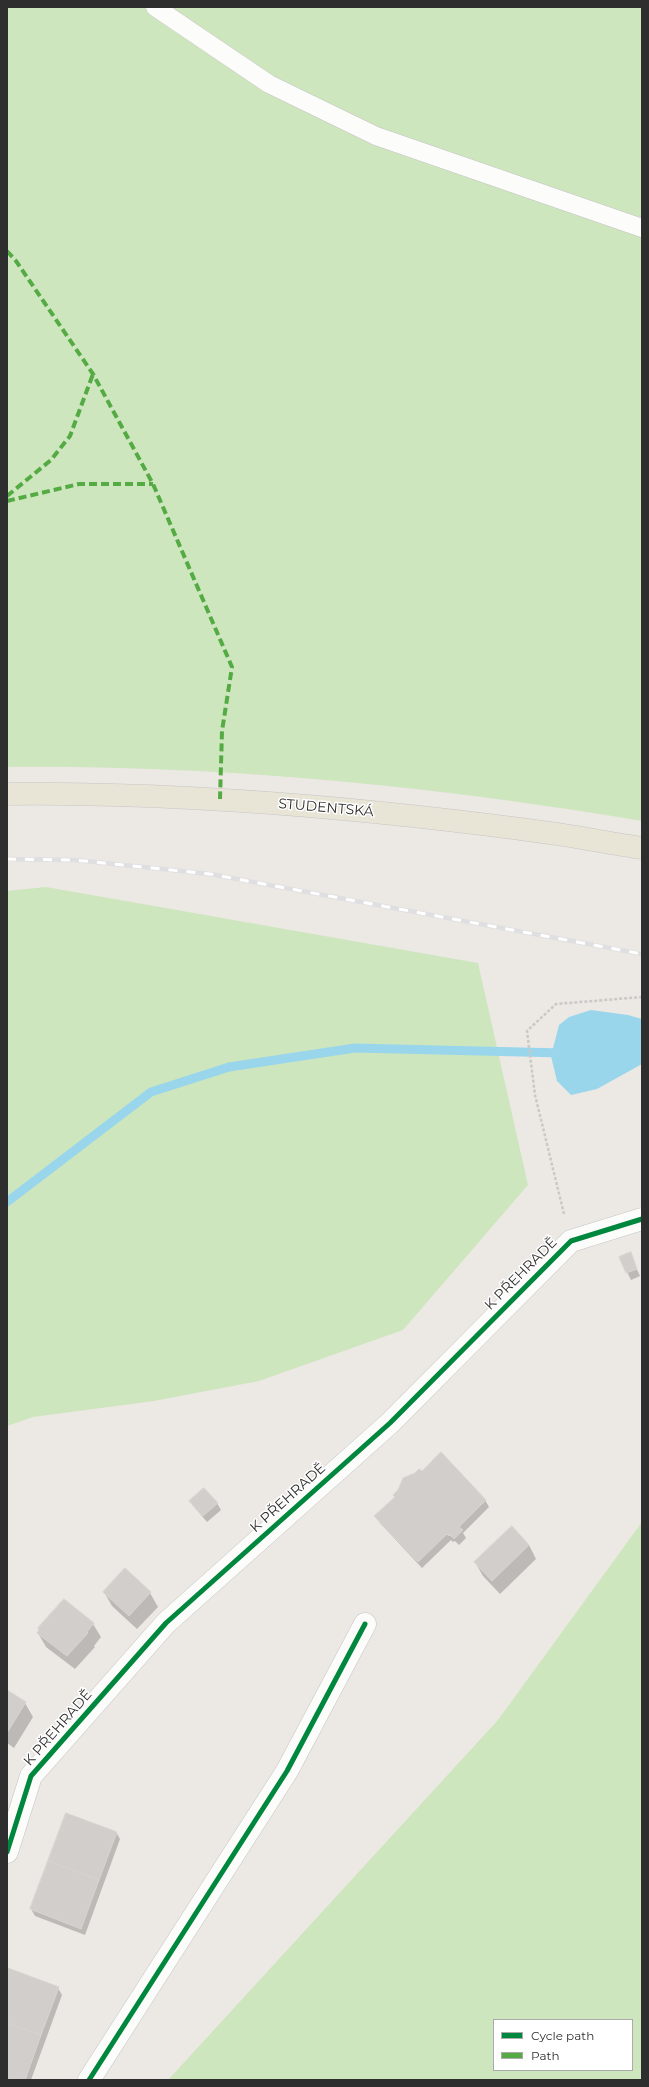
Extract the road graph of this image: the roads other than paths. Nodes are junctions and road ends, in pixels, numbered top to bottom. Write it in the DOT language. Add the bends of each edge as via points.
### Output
graph roads {
  1 [pos="155,7"];
  2 [pos="642,228"];
  3 [pos="7,794"];
  4 [pos="642,848"];
  5 [pos="642,1219"];
  6 [pos="365,1624"];
  7 [pos="7,1852"];
  8 [pos="89,2080"];
  1 -- 2 [label="lane" via="269,84 376,136"];
  3 -- 4 [label="main road, STUDENTSKÁ" via="66,793 220,799 379,813 558,834"];
  5 -- 7 [label="street, K PŘEHRADĚ" via="571,1241 390,1423 166,1624 31,1776"];
  6 -- 8 [label="street" via="287,1772"];
}
